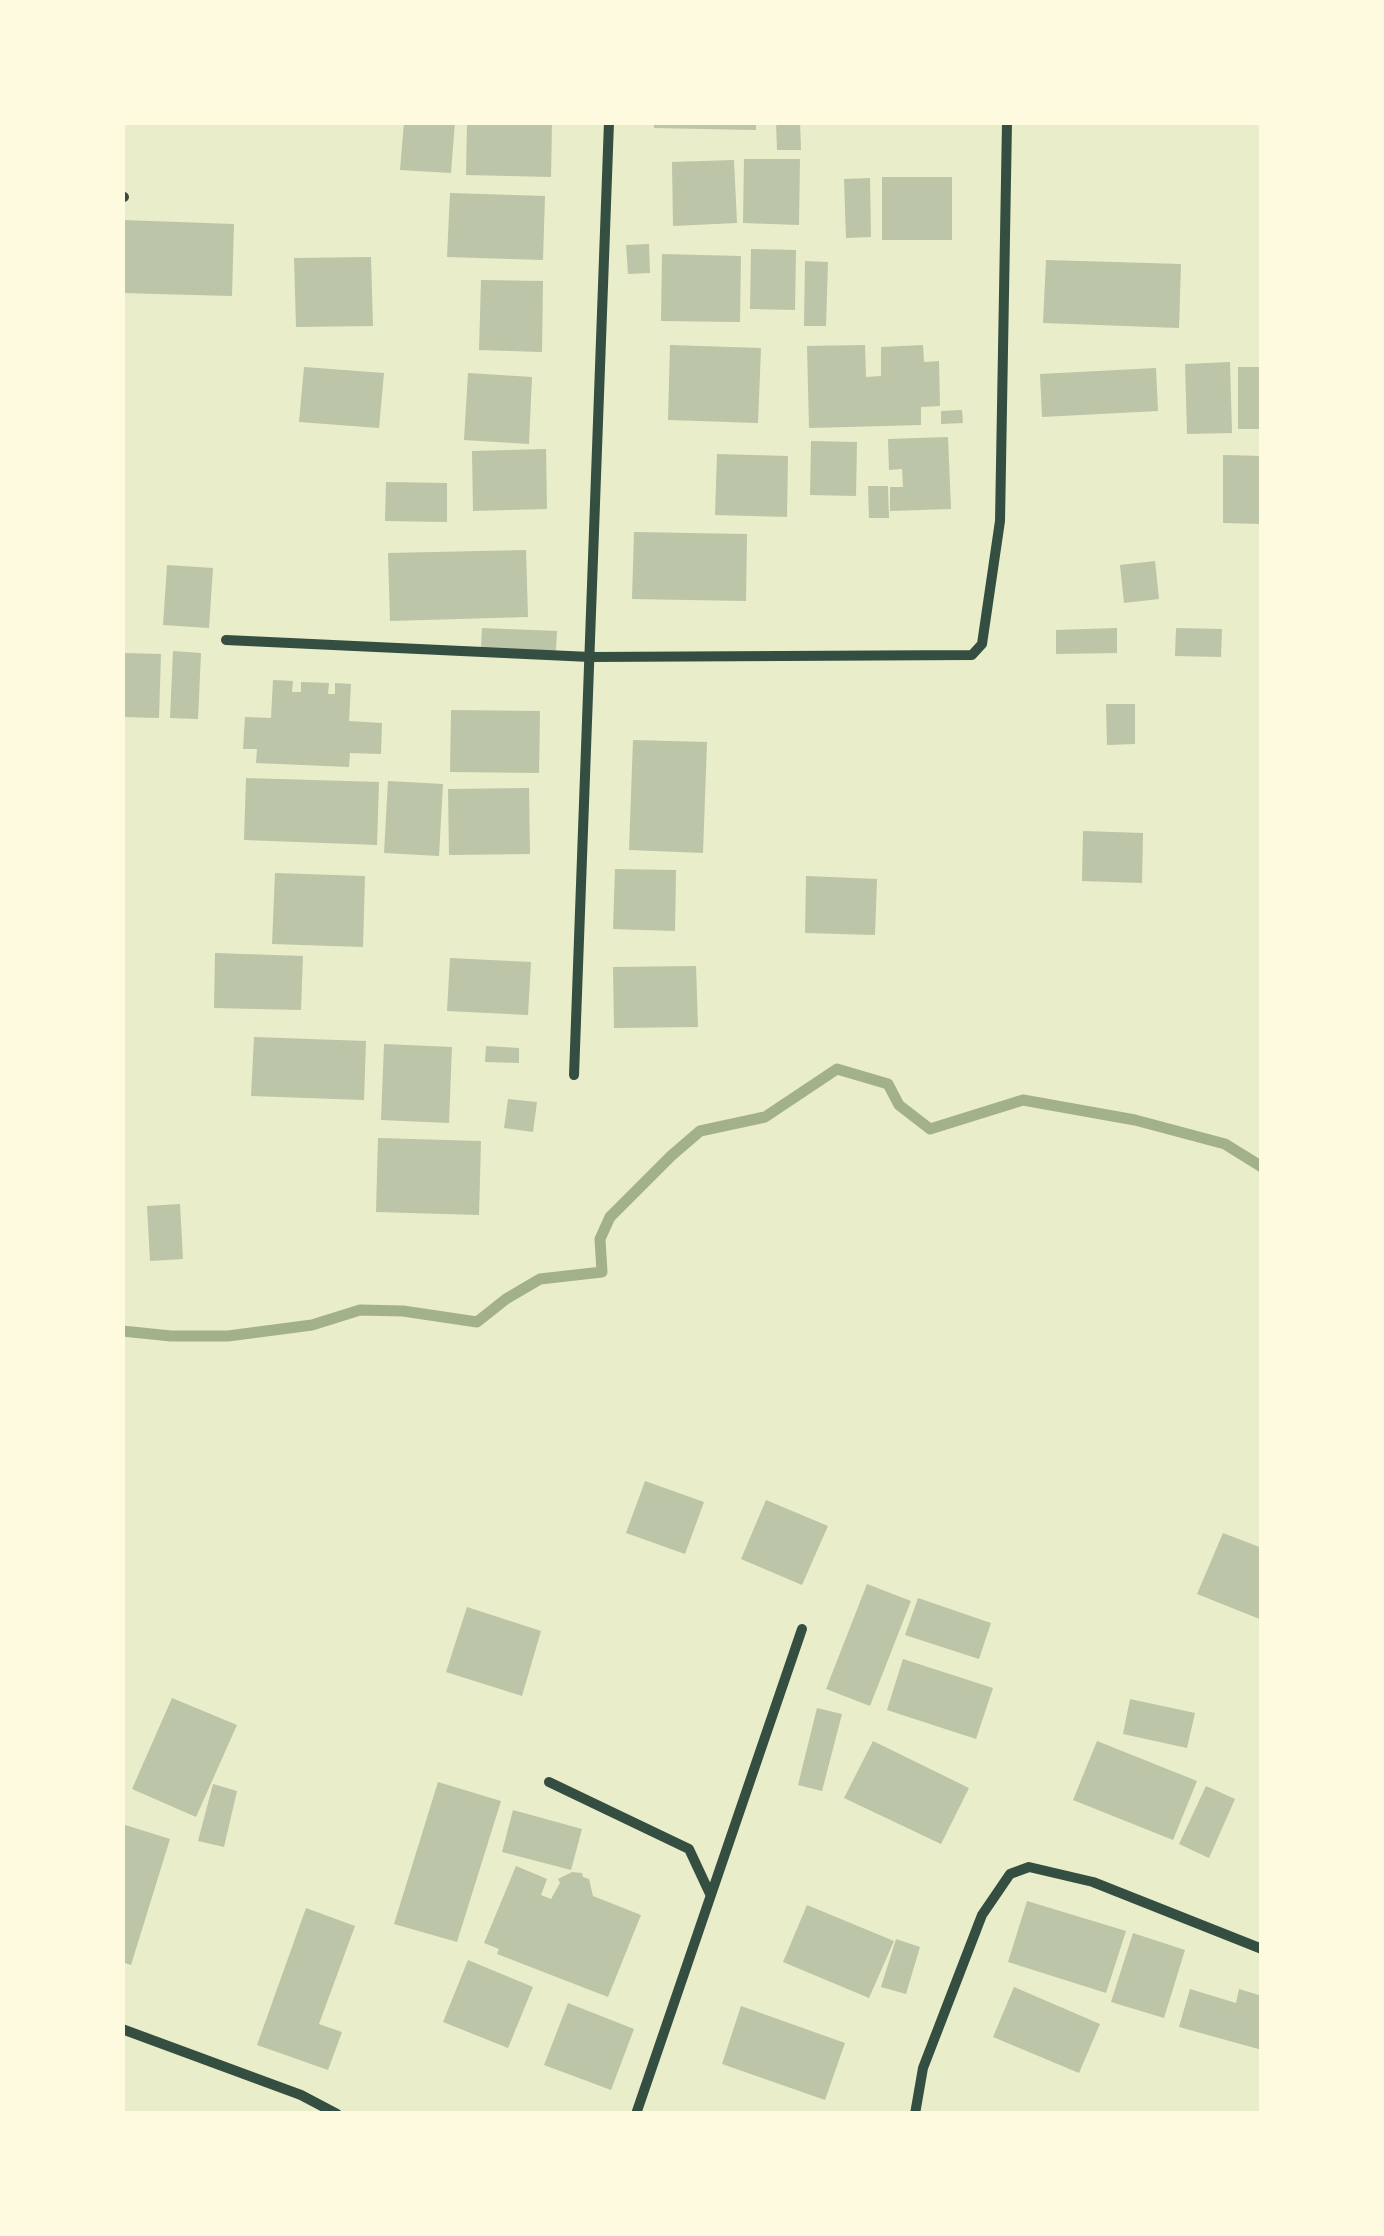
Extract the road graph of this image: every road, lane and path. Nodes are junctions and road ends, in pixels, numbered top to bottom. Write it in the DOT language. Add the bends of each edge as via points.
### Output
graph roads {
  1 [pos="610,122"];
  2 [pos="1007,122"];
  3 [pos="226,640"];
  4 [pos="590,657"];
  5 [pos="574,1075"];
  6 [pos="802,1629"];
  7 [pos="549,1782"];
  8 [pos="711,1895"];
  9 [pos="1262,1949"];
  10 [pos="122,2029"];
  11 [pos="338,2114"];
  12 [pos="636,2114"];
  13 [pos="915,2114"];
  1 -- 4 [label="street"];
  2 -- 4 [label="street" via="1000,521 982,644 972,655"];
  3 -- 4 [label="street"];
  4 -- 5 [label="street"];
  6 -- 8 [label="street"];
  7 -- 8 [label="street" via="689,1849"];
  8 -- 12 [label="street"];
  9 -- 13 [label="street" via="1092,1882 1029,1868 1010,1874 982,1915 923,2068"];
  10 -- 11 [label="street"];
}
